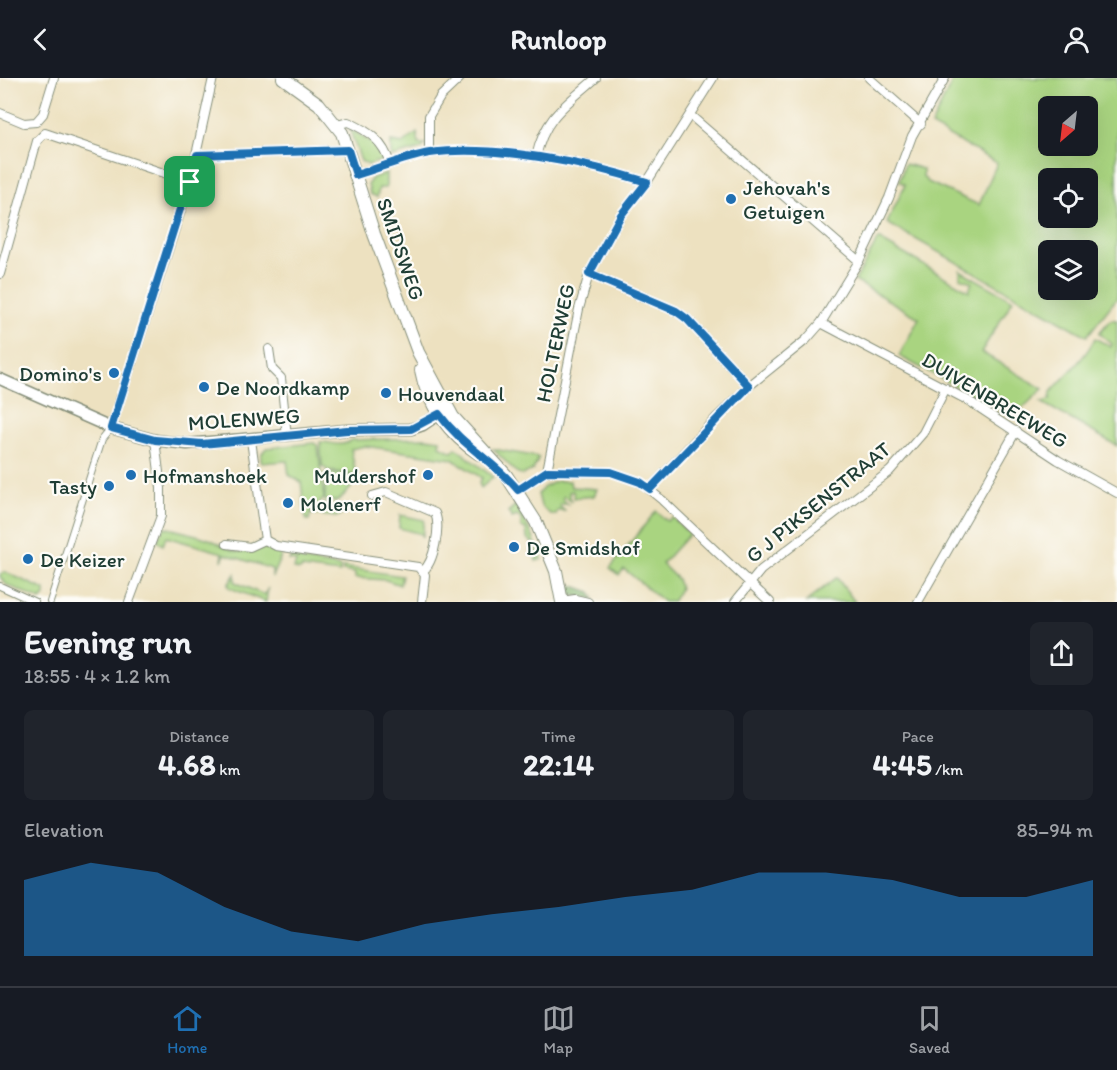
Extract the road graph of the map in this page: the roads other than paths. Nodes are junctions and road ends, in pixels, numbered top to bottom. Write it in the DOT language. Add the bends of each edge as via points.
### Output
graph roads {
  1 [pos="54,78"];
  2 [pos="213,78"];
  3 [pos="283,78"];
  4 [pos="460,78"];
  5 [pos="596,78"];
  6 [pos="713,78"];
  7 [pos="869,78"];
  8 [pos="945,78"];
  9 [pos="299,83"];
  10 [pos="0,113"];
  11 [pos="690,115"];
  12 [pos="921,124"];
  13 [pos="337,125"];
  14 [pos="348,150"];
  15 [pos="429,153"];
  16 [pos="197,155"];
  17 [pos="536,157"];
  18 [pos="390,164"];
  19 [pos="356,175"];
  20 [pos="190,182"];
  21 [pos="647,182"];
  22 [pos="859,261"];
  23 [pos="0,274"];
  24 [pos="589,274"];
  25 [pos="821,323"];
  26 [pos="269,349"];
  27 [pos="0,379"];
  28 [pos="749,386"];
  29 [pos="945,388"];
  30 [pos="443,411"];
  31 [pos="111,428"];
  32 [pos="1016,431"];
  33 [pos="286,437"];
  34 [pos="155,440"];
  35 [pos="251,440"];
  36 [pos="547,471"];
  37 [pos="650,489"];
  38 [pos="518,490"];
  39 [pos="1117,493"];
  40 [pos="372,495"];
  41 [pos="266,540"];
  42 [pos="227,544"];
  43 [pos="423,571"];
  44 [pos="749,582"];
  45 [pos="0,586"];
  46 [pos="562,601"];
  47 [pos="35,602"];
  48 [pos="50,602"];
  49 [pos="129,602"];
  50 [pos="422,602"];
  51 [pos="588,602"];
  52 [pos="735,602"];
  53 [pos="770,602"];
  54 [pos="918,602"];
  1 -- 10 [label="street" via="43,114 36,122 24,123"];
  2 -- 16 [label="street"];
  3 -- 9 [label="main road, SMIDSWEG"];
  4 -- 15 [label="street" via="441,96 429,116"];
  5 -- 17 [label="street" via="544,128"];
  6 -- 11 [label="street, HOLTERWEG"];
  7 -- 12 [label="street"];
  8 -- 12 [label="street"];
  9 -- 13 [label="main road, SMIDSWEG"];
  11 -- 21 [label="street, HOLTERWEG"];
  11 -- 22 [label="street"];
  12 -- 22 [label="street" via="912,136 889,198"];
  13 -- 14 [label="main road, SMIDSWEG"];
  13 -- 18 [label="street, SMIDSWEG" via="348,122 376,139 384,146"];
  14 -- 16 [label="street"];
  14 -- 19 [label="main road, SMIDSWEG"];
  15 -- 17 [label="street"];
  15 -- 18 [label="street"];
  16 -- 20 [label="street"];
  17 -- 21 [label="street"];
  18 -- 19 [label="street"];
  19 -- 30 [label="main road, SMIDSWEG" via="418,352 425,387"];
  20 -- 23 [label="street" via="50,133 42,135 29,165"];
  20 -- 31 [label="street"];
  21 -- 24 [label="street, HOLTERWEG" via="621,215"];
  22 -- 25 [label="street"];
  24 -- 28 [label="street" via="676,311"];
  24 -- 36 [label="street, HOLTERWEG"];
  25 -- 28 [label="street"];
  25 -- 29 [label="street, DUIVENBREEWEG"];
  26 -- 33 [label="street" via="272,369 281,378"];
  27 -- 31 [label="street, MOLENWEG"];
  28 -- 37 [label="street"];
  29 -- 32 [label="street, DUIVENBREEWEG"];
  29 -- 44 [label="street, G J PIKSENSTRAAT" via="922,433 890,471"];
  30 -- 33 [label="street, MOLENWEG" via="411,429 347,430"];
  30 -- 38 [label="main road, SMIDSWEG" via="462,442 501,471"];
  31 -- 34 [label="street, MOLENWEG"];
  31 -- 48 [label="street" via="102,439"];
  32 -- 39 [label="street, DUIVENBREEWEG"];
  32 -- 54 [label="street"];
  33 -- 35 [label="street, MOLENWEG"];
  34 -- 35 [label="street, MOLENWEG" via="202,444"];
  34 -- 49 [label="street" via="161,489 159,523"];
  35 -- 41 [label="street"];
  36 -- 37 [label="street" via="611,472"];
  36 -- 38 [label="street"];
  37 -- 44 [label="street"];
  38 -- 46 [label="main road, SMIDSWEG" via="549,550"];
  40 -- 43 [label="street" via="386,492 435,513 431,560"];
  41 -- 42 [label="street" via="250,547"];
  41 -- 43 [label="street" via="276,546 413,566"];
  43 -- 50 [label="street"];
  44 -- 52 [label="street, G J PIKSENSTRAAT"];
  44 -- 53 [label="street, G J PIKSENSTRAAT"];
  45 -- 47 [label="street"];
  46 -- 51 [label="street, SMIDSWEG"];
}
